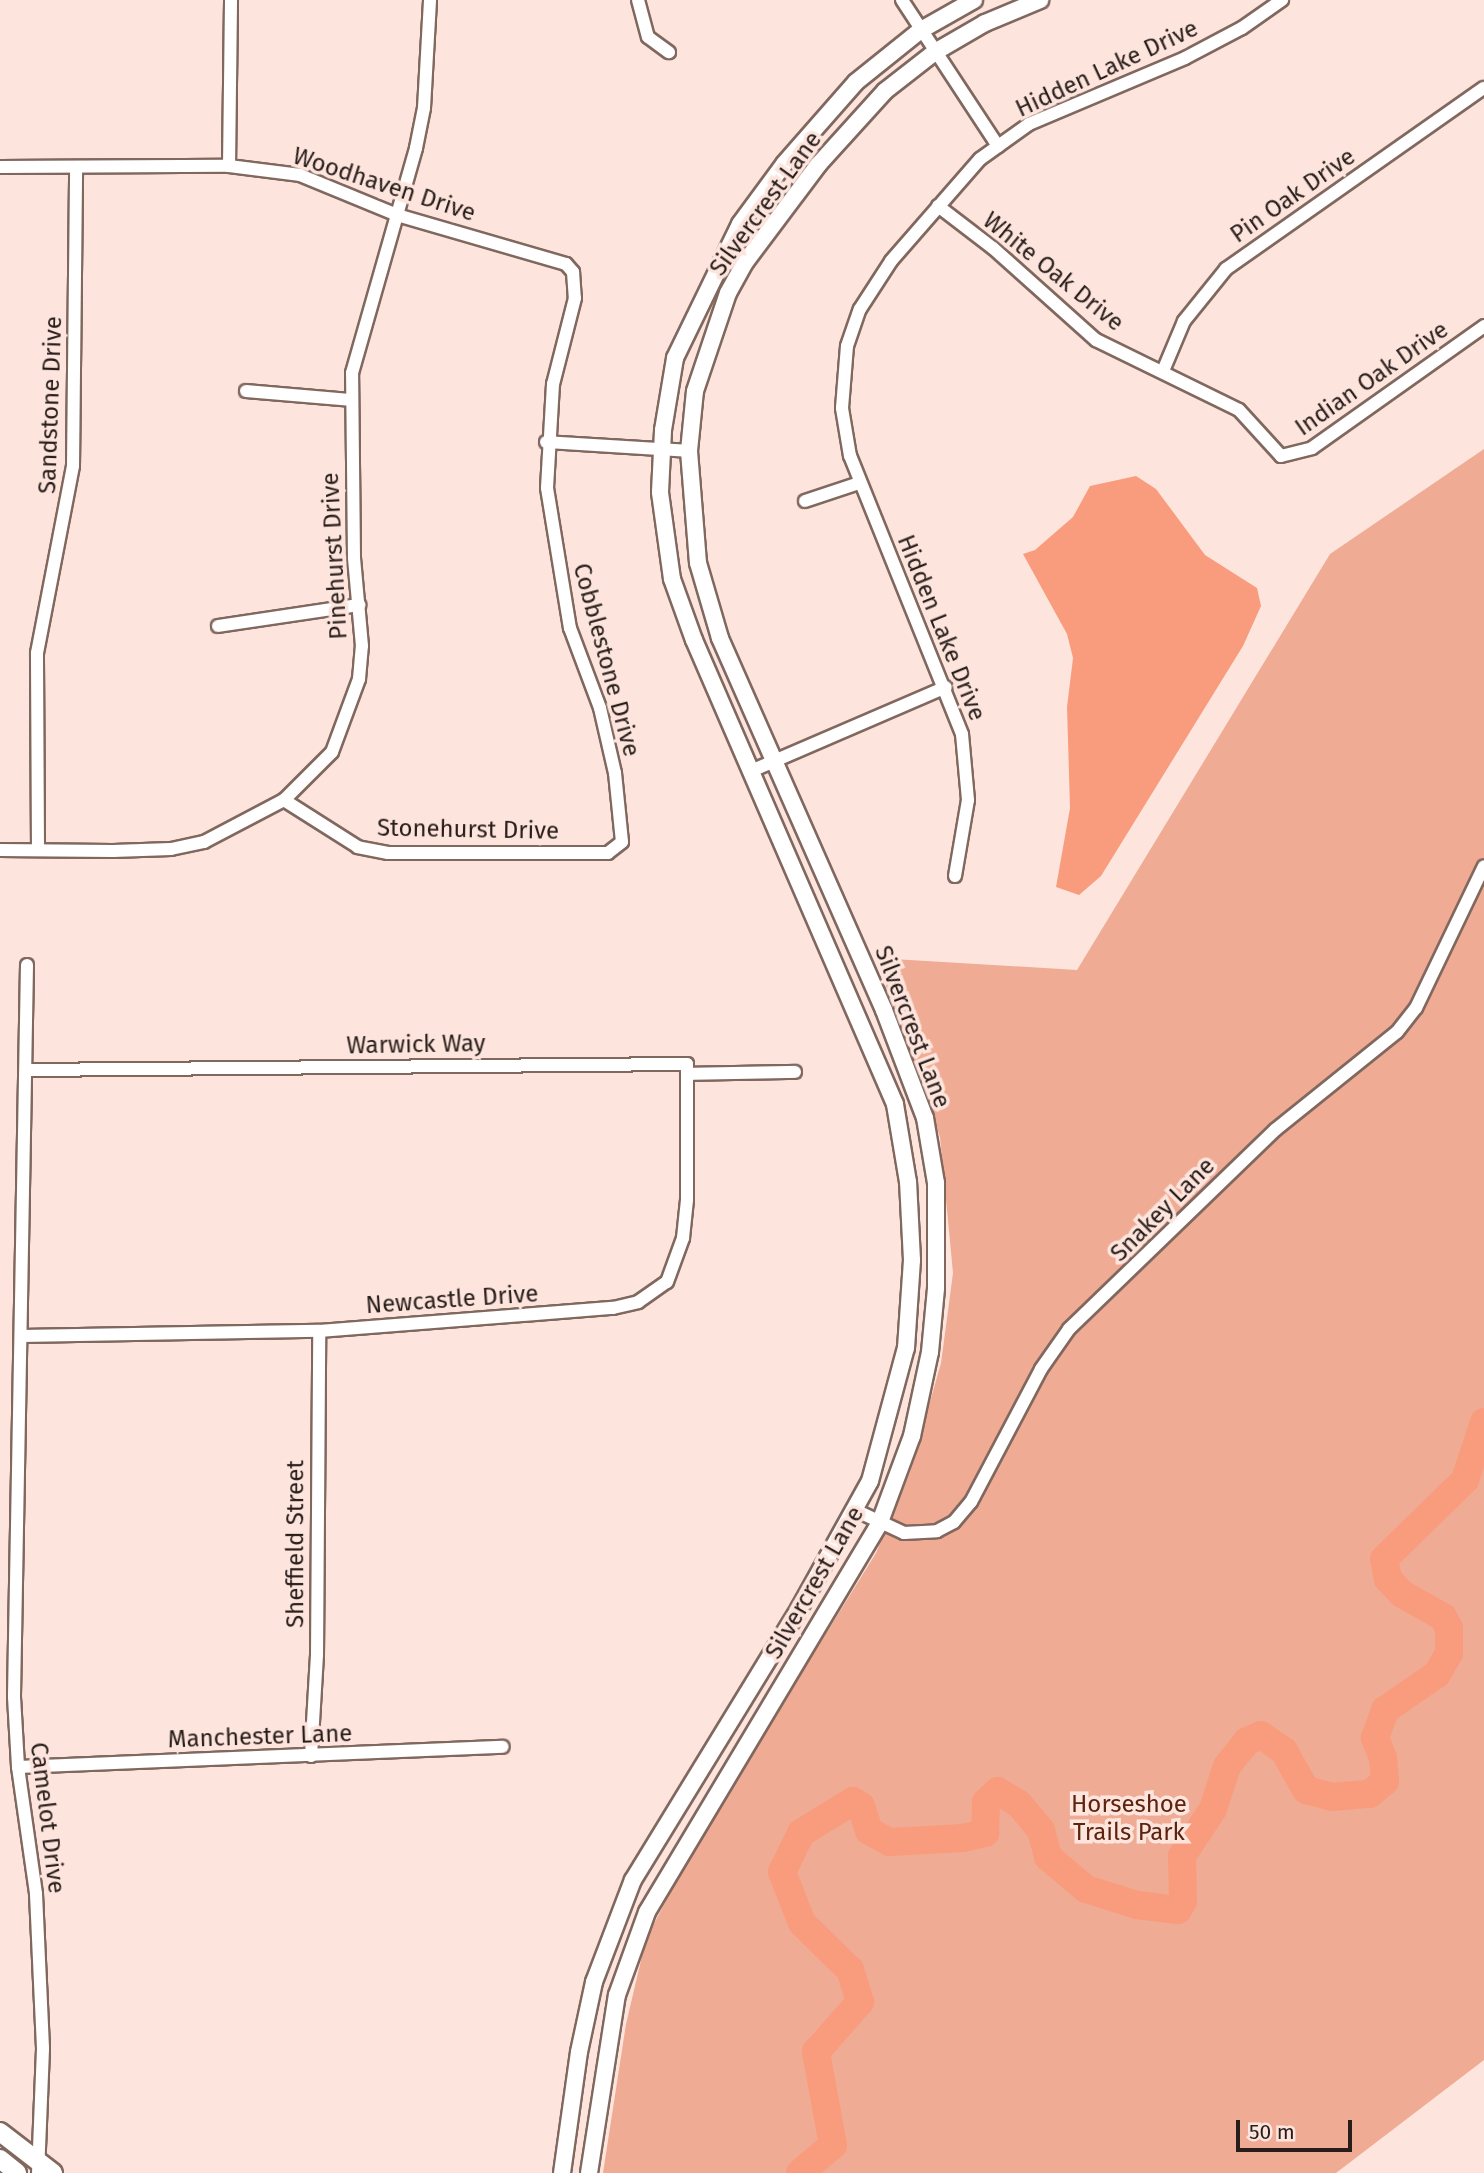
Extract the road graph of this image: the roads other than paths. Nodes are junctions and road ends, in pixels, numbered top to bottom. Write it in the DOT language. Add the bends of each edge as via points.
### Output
graph roads {
  1 [pos="231,0"];
  2 [pos="430,0"];
  3 [pos="638,0"];
  4 [pos="902,0"];
  5 [pos="974,0"];
  6 [pos="1040,0"];
  7 [pos="1282,0"];
  8 [pos="921,30"];
  9 [pos="669,52"];
  10 [pos="935,52"];
  11 [pos="1484,88"];
  12 [pos="998,145"];
  13 [pos="229,166"];
  14 [pos="0,167"];
  15 [pos="76,168"];
  16 [pos="938,206"];
  17 [pos="397,215"];
  18 [pos="575,278"];
  19 [pos="1484,326"];
  20 [pos="1163,370"];
  21 [pos="246,391"];
  22 [pos="350,400"];
  23 [pos="546,442"];
  24 [pos="662,449"];
  25 [pos="689,451"];
  26 [pos="1281,456"];
  27 [pos="859,483"];
  28 [pos="805,501"];
  29 [pos="359,605"];
  30 [pos="218,626"];
  31 [pos="946,687"];
  32 [pos="775,760"];
  33 [pos="751,771"];
  34 [pos="285,800"];
  35 [pos="620,846"];
  36 [pos="0,850"];
  37 [pos="38,850"];
  38 [pos="1484,866"];
  39 [pos="955,877"];
  40 [pos="27,965"];
  41 [pos="27,1070"];
  42 [pos="795,1072"];
  43 [pos="687,1074"];
  44 [pos="318,1331"];
  45 [pos="21,1336"];
  46 [pos="857,1511"];
  47 [pos="880,1522"];
  48 [pos="503,1747"];
  49 [pos="311,1756"];
  50 [pos="18,1767"];
  51 [pos="0,2132"];
  52 [pos="0,2160"];
  53 [pos="38,2167"];
  54 [pos="17,2173"];
  55 [pos="53,2173"];
  56 [pos="562,2173"];
  57 [pos="589,2173"];
  1 -- 13 [label="street"];
  2 -- 17 [label="street, Pinehurst Drive" via="424,108"];
  3 -- 9 [label="street" via="648,37"];
  4 -- 8 [label="street"];
  5 -- 8 [label="street, Silvercrest Lane"];
  6 -- 10 [label="street, Silvercrest Lane" via="985,23"];
  7 -- 12 [label="street, Hidden Lake Drive" via="1242,29 1070,105"];
  8 -- 10 [label="street"];
  8 -- 24 [label="street, Silvercrest Lane" via="856,82 784,164 740,224 675,358"];
  10 -- 12 [label="street"];
  10 -- 25 [label="street, Silvercrest Lane" via="885,91 818,165 746,261 708,343 695,391"];
  11 -- 20 [label="street, Pin Oak Drive" via="1226,269 1184,321"];
  12 -- 16 [label="street, Hidden Lake Drive"];
  13 -- 15 [label="street, Woodhaven Drive"];
  13 -- 17 [label="street, Woodhaven Drive" via="300,175"];
  14 -- 15 [label="street, Woodhaven Drive"];
  15 -- 37 [label="street, Sandstone Drive" via="72,477 37,653"];
  16 -- 20 [label="street, White Oak Drive" via="993,248 1096,340"];
  16 -- 27 [label="street, Hidden Lake Drive" via="891,261 860,309 847,345 842,408"];
  17 -- 18 [label="street, Woodhaven Drive" via="566,264"];
  17 -- 22 [label="street, Pinehurst Drive" via="357,350"];
  18 -- 23 [label="street, Cobblestone Drive"];
  19 -- 26 [label="street, Indian Oak Drive" via="1312,448"];
  20 -- 26 [label="street, White Oak Drive" via="1240,410"];
  21 -- 22 [label="street"];
  22 -- 29 [label="street, Pinehurst Drive"];
  23 -- 24 [label="street"];
  23 -- 35 [label="street, Cobblestone Drive" via="547,488 560,583 615,773 624,827"];
  24 -- 25 [label="street"];
  24 -- 33 [label="street, Silvercrest Lane" via="660,492 672,579"];
  25 -- 32 [label="street, Silvercrest Lane" via="698,563 720,638"];
  27 -- 28 [label="street"];
  27 -- 31 [label="street, Hidden Lake Drive"];
  29 -- 30 [label="street"];
  29 -- 34 [label="street, Pinehurst Drive" via="359,678 348,718 332,752"];
  31 -- 32 [label="street"];
  31 -- 39 [label="street, Hidden Lake Drive" via="967,760 965,824"];
  32 -- 33 [label="street"];
  32 -- 47 [label="street, Silvercrest Lane" via="900,1048 925,1118 936,1184 930,1352 909,1446"];
  33 -- 46 [label="street, Silvercrest Lane" via="880,1063 895,1104 905,1160 912,1260 906,1348 884,1442"];
  34 -- 35 [label="street, Stonehurst Drive" via="358,847 378,852 608,853"];
  34 -- 37 [label="street, Pinehurst Drive" via="237,828 171,849"];
  36 -- 37 [label="street, Pinehurst Drive"];
  38 -- 47 [label="street, Snakey Lane" via="1416,1008 1397,1032 1275,1130 1069,1329 1041,1369 971,1502 954,1522 917,1534"];
  40 -- 41 [label="street, Camelot Drive"];
  41 -- 43 [label="street, Warwick Way" via="687,1064"];
  41 -- 45 [label="street, Camelot Drive"];
  42 -- 43 [label="street, Warwick Way"];
  43 -- 44 [label="street, Newcastle Drive" via="683,1238 667,1282 656,1292 638,1301 588,1312"];
  44 -- 45 [label="street, Newcastle Drive"];
  44 -- 49 [label="street, Sheffield Street" via="317,1656"];
  45 -- 50 [label="street, Camelot Drive" via="14,1697"];
  46 -- 47 [label="street, Snakey Lane"];
  46 -- 56 [label="street, Silvercrest Lane" via="634,1880 594,1982"];
  47 -- 57 [label="street, Silvercrest Lane" via="647,1912 617,1995"];
  48 -- 49 [label="street, Manchester Lane"];
  49 -- 50 [label="street, Manchester Lane"];
  50 -- 53 [label="street, Camelot Drive" via="36,1894 43,2049"];
  51 -- 53 [label="main road"];
  52 -- 54 [label="main road"];
  53 -- 55 [label="main road"];
}
